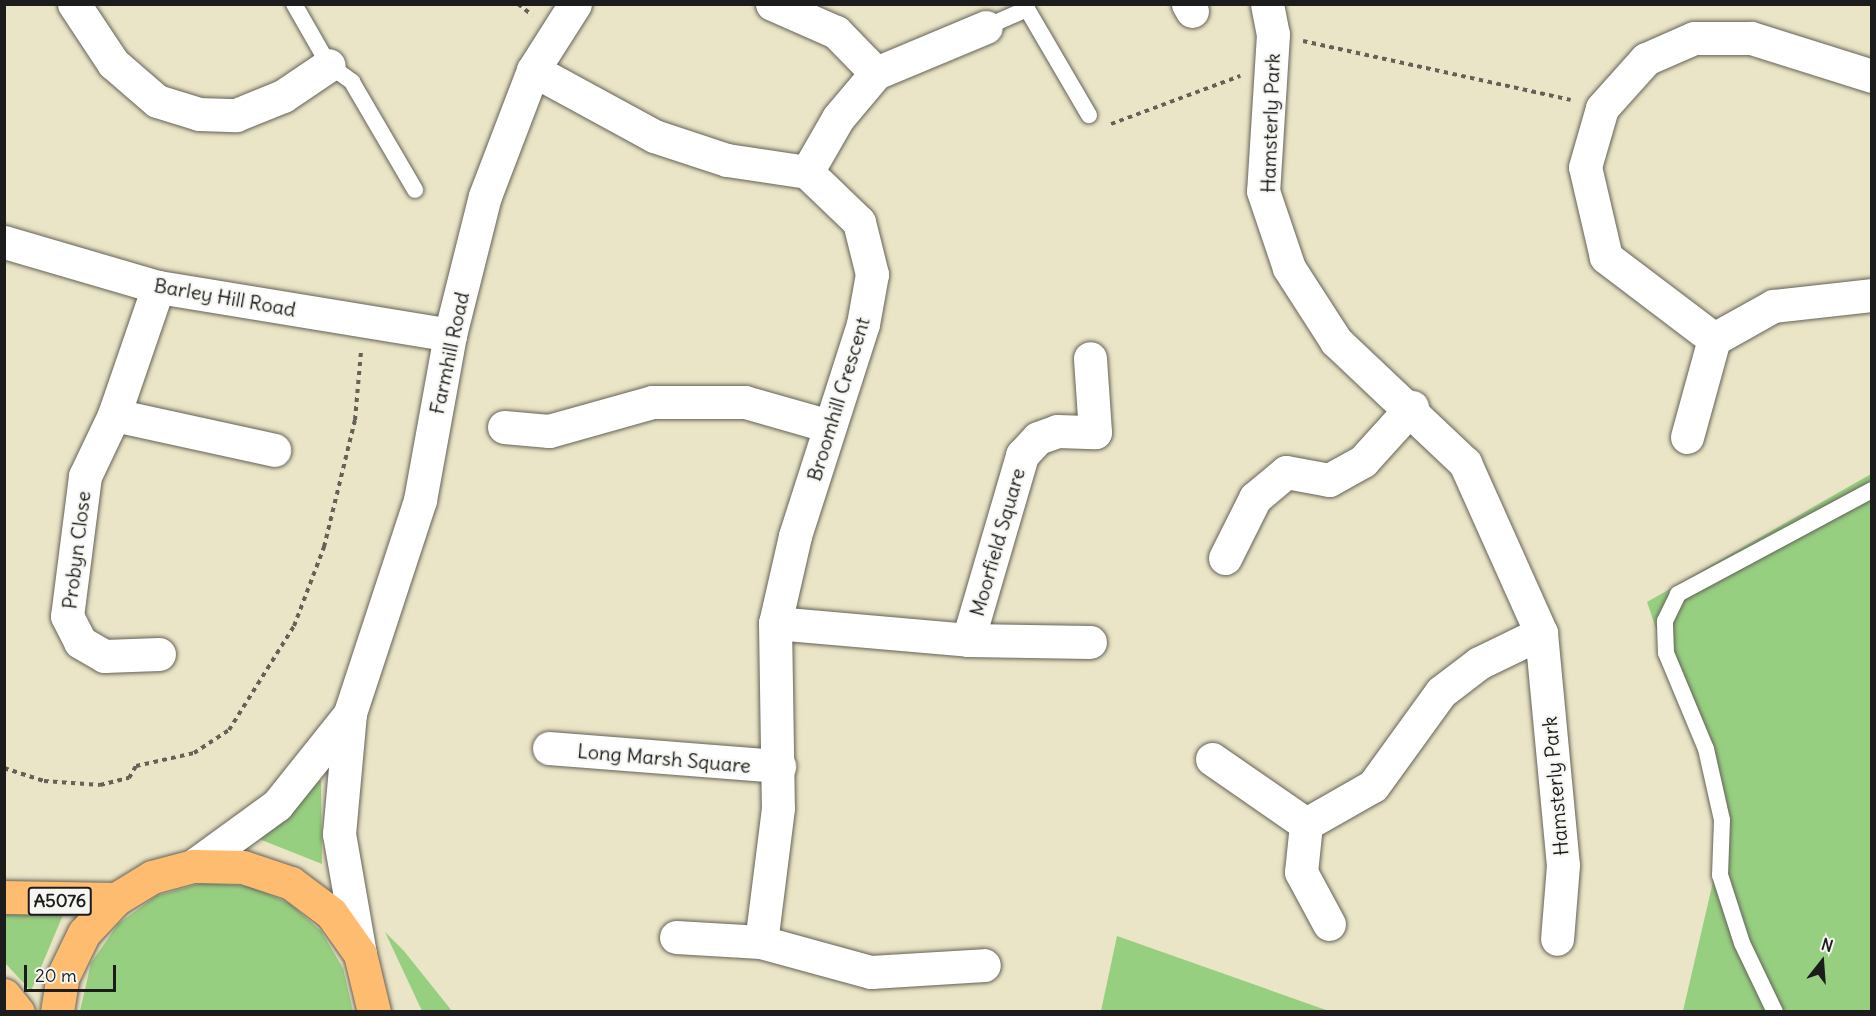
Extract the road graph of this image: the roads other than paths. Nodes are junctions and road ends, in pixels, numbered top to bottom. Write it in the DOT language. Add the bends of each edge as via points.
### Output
graph roads {
  1 [pos="74,4"];
  2 [pos="294,4"];
  3 [pos="575,4"];
  4 [pos="772,4"];
  5 [pos="1270,20"];
  6 [pos="986,27"];
  7 [pos="329,65"];
  8 [pos="533,70"];
  9 [pos="876,73"];
  10 [pos="1872,76"];
  11 [pos="1089,115"];
  12 [pos="807,171"];
  13 [pos="416,190"];
  14 [pos="4,242"];
  15 [pos="158,287"];
  16 [pos="1872,295"];
  17 [pos="450,335"];
  18 [pos="1714,339"];
  19 [pos="1090,358"];
  20 [pos="1412,407"];
  21 [pos="114,415"];
  22 [pos="829,426"];
  23 [pos="504,427"];
  24 [pos="1687,437"];
  25 [pos="274,450"];
  26 [pos="1872,490"];
  27 [pos="1226,558"];
  28 [pos="776,623"];
  29 [pos="1541,633"];
  30 [pos="968,640"];
  31 [pos="1090,642"];
  32 [pos="159,654"];
  33 [pos="351,713"];
  34 [pos="549,748"];
  35 [pos="1212,759"];
  36 [pos="778,766"];
  37 [pos="1306,824"];
  38 [pos="193,866"];
  39 [pos="4,897"];
  40 [pos="116,899"];
  41 [pos="1329,924"];
  42 [pos="676,937"];
  43 [pos="1557,939"];
  44 [pos="762,942"];
  45 [pos="984,965"];
  46 [pos="368,983"];
  47 [pos="4,996"];
  48 [pos="18,1011"];
  49 [pos="57,1011"];
  50 [pos="389,1011"];
  51 [pos="1775,1011"];
  1 -- 7 [label="street" via="113,63 157,101 199,114 236,115 283,96"];
  2 -- 7 [label="lane"];
  3 -- 8 [label="street, Farmhill Road"];
  4 -- 9 [label="street" via="836,32"];
  5 -- 20 [label="street, Hamsterly Park" via="1271,72 1263,191 1289,268 1336,342"];
  6 -- 9 [label="street"];
  6 -- 11 [label="lane" via="1027,9"];
  7 -- 13 [label="lane" via="352,82"];
  8 -- 12 [label="street" via="654,136 727,160"];
  8 -- 17 [label="street, Farmhill Road" via="485,196"];
  9 -- 12 [label="street" via="838,118"];
  10 -- 18 [label="street" via="1751,38 1694,38 1646,59 1602,108 1585,167 1606,256"];
  12 -- 22 [label="street, Broomhill Crescent" via="859,222 872,274 863,324"];
  14 -- 15 [label="street, Barley Hill Road"];
  15 -- 17 [label="street, Barley Hill Road"];
  15 -- 21 [label="street, Probyn Close"];
  16 -- 18 [label="street" via="1773,306"];
  17 -- 33 [label="street, Farmhill Road" via="420,500"];
  18 -- 24 [label="street"];
  19 -- 30 [label="street, Moorfield Square" via="1095,432 1057,431 1038,438 1022,455"];
  20 -- 27 [label="street" via="1363,461 1329,480 1286,472 1255,498"];
  20 -- 29 [label="street, Hamsterly Park" via="1466,463"];
  21 -- 25 [label="street"];
  21 -- 32 [label="street, Probyn Close" via="85,476 67,616 80,642 104,656"];
  22 -- 23 [label="street" via="745,402 652,402 549,431"];
  22 -- 28 [label="street, Broomhill Crescent"];
  26 -- 51 [label="lane" via="1678,594 1665,621 1666,654 1706,749 1722,820 1720,875 1742,943"];
  28 -- 30 [label="street, Moorfield Square"];
  28 -- 36 [label="street, Broomhill Crescent"];
  29 -- 37 [label="street" via="1479,663 1441,692 1373,786"];
  29 -- 43 [label="street, Hamsterly Park" via="1563,865"];
  30 -- 31 [label="street, Moorfield Square"];
  33 -- 38 [label="street, Farmhill Road" via="277,805"];
  33 -- 46 [label="street, Farmhill Road" via="339,834"];
  34 -- 36 [label="street, Long Marsh Square"];
  35 -- 37 [label="street"];
  36 -- 44 [label="street, Broomhill Crescent"];
  37 -- 41 [label="street" via="1301,872"];
  38 -- 40 [label="main road" via="152,878"];
  38 -- 46 [label="main road" via="243,867 291,883 331,913"];
  39 -- 40 [label="main road, A5076"];
  40 -- 49 [label="main road" via="84,933 63,976"];
  42 -- 44 [label="street"];
  44 -- 45 [label="street" via="871,972"];
  46 -- 50 [label="main road"];
  47 -- 48 [label="main road"];
}
